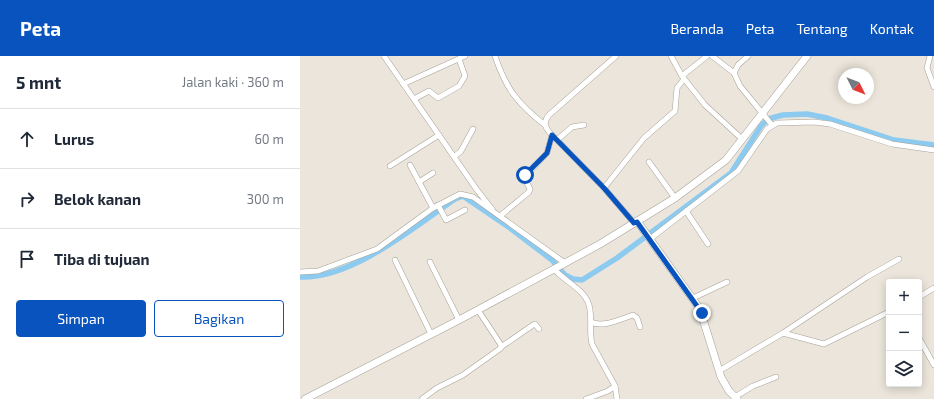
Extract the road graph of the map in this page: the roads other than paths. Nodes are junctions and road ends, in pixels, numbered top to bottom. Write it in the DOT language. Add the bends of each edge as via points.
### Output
graph roads {
  1 [pos="384,56"];
  2 [pos="465,56"];
  3 [pos="495,56"];
  4 [pos="616,56"];
  5 [pos="671,56"];
  6 [pos="707,56"];
  7 [pos="712,56"];
  8 [pos="748,56"];
  9 [pos="807,56"];
  10 [pos="930,56"];
  11 [pos="459,59"];
  12 [pos="734,74"];
  13 [pos="683,77"];
  14 [pos="403,84"];
  15 [pos="934,87"];
  16 [pos="414,99"];
  17 [pos="764,114"];
  18 [pos="771,124"];
  19 [pos="545,125"];
  20 [pos="584,125"];
  21 [pos="473,130"];
  22 [pos="439,135"];
  23 [pos="552,135"];
  24 [pos="557,140"];
  25 [pos="742,140"];
  26 [pos="934,150"];
  27 [pos="455,156"];
  28 [pos="649,162"];
  29 [pos="410,165"];
  30 [pos="390,166"];
  31 [pos="433,173"];
  32 [pos="419,182"];
  33 [pos="604,188"];
  34 [pos="477,190"];
  35 [pos="473,197"];
  36 [pos="675,198"];
  37 [pos="438,208"];
  38 [pos="465,210"];
  39 [pos="686,211"];
  40 [pos="498,215"];
  41 [pos="636,222"];
  42 [pos="648,236"];
  43 [pos="708,244"];
  44 [pos="899,259"];
  45 [pos="395,260"];
  46 [pos="430,262"];
  47 [pos="559,266"];
  48 [pos="300,272"];
  49 [pos="727,282"];
  50 [pos="934,288"];
  51 [pos="922,295"];
  52 [pos="692,298"];
  53 [pos="478,310"];
  54 [pos="886,313"];
  55 [pos="459,320"];
  56 [pos="591,322"];
  57 [pos="640,327"];
  58 [pos="539,329"];
  59 [pos="783,333"];
  60 [pos="431,334"];
  61 [pos="922,343"];
  62 [pos="500,344"];
  63 [pos="934,365"];
  64 [pos="719,371"];
  65 [pos="776,377"];
  66 [pos="616,386"];
  67 [pos="736,398"];
  68 [pos="304,399"];
  69 [pos="422,399"];
  70 [pos="586,399"];
  71 [pos="618,399"];
  1 -- 14 [label="street"];
  2 -- 11 [label="street"];
  3 -- 19 [label="street" via="505,82 521,106"];
  4 -- 19 [label="street" via="549,115"];
  5 -- 13 [label="street"];
  6 -- 13 [label="street"];
  7 -- 12 [label="street"];
  8 -- 12 [label="street" via="738,65"];
  9 -- 17 [label="main road"];
  10 -- 15 [label="street" via="927,68"];
  11 -- 14 [label="street"];
  11 -- 16 [label="street" via="465,73 461,84 438,98 430,91"];
  12 -- 17 [label="street" via="740,86"];
  13 -- 25 [label="street" via="708,109"];
  13 -- 33 [label="street" via="677,88 675,111 644,138"];
  14 -- 16 [label="street"];
  16 -- 22 [label="street"];
  17 -- 18 [label="street"];
  17 -- 25 [label="main road"];
  18 -- 26 [label="street" via="830,124 892,144"];
  18 -- 39 [label="street" via="738,171"];
  19 -- 23 [label="street"];
  20 -- 24 [label="street" via="572,127"];
  21 -- 27 [label="street" via="461,151"];
  22 -- 27 [label="street"];
  22 -- 30 [label="street"];
  23 -- 24 [label="street"];
  23 -- 40 [label="street" via="547,153 524,177 529,192"];
  24 -- 33 [label="street"];
  25 -- 36 [label="main road" via="726,160"];
  27 -- 34 [label="street"];
  28 -- 36 [label="street"];
  29 -- 32 [label="street"];
  31 -- 32 [label="street"];
  32 -- 37 [label="street"];
  33 -- 41 [label="street"];
  34 -- 35 [label="street"];
  34 -- 40 [label="street"];
  35 -- 37 [label="street" via="460,194"];
  35 -- 40 [label="street"];
  36 -- 41 [label="main road"];
  37 -- 38 [label="street" via="448,220"];
  37 -- 48 [label="street" via="377,249 318,271"];
  39 -- 42 [label="street"];
  39 -- 43 [label="street"];
  40 -- 47 [label="street"];
  41 -- 42 [label="main road"];
  41 -- 47 [label="main road"];
  42 -- 52 [label="main road"];
  44 -- 59 [label="street" via="867,277"];
  45 -- 60 [label="street"];
  46 -- 55 [label="street"];
  47 -- 53 [label="main road"];
  47 -- 56 [label="street" via="560,277 585,296 589,304"];
  49 -- 52 [label="street"];
  50 -- 51 [label="street"];
  52 -- 64 [label="main road" via="702,313"];
  53 -- 55 [label="main road"];
  53 -- 62 [label="street"];
  54 -- 59 [label="street" via="824,344"];
  55 -- 60 [label="main road"];
  56 -- 57 [label="street" via="607,324 633,315"];
  56 -- 66 [label="street" via="592,344"];
  58 -- 62 [label="street" via="533,324"];
  59 -- 64 [label="street"];
  60 -- 68 [label="main road"];
  61 -- 63 [label="street"];
  62 -- 69 [label="street" via="463,375"];
  64 -- 67 [label="main road" via="724,384"];
  65 -- 67 [label="street" via="753,386"];
  66 -- 70 [label="street"];
  66 -- 71 [label="street"];
}
